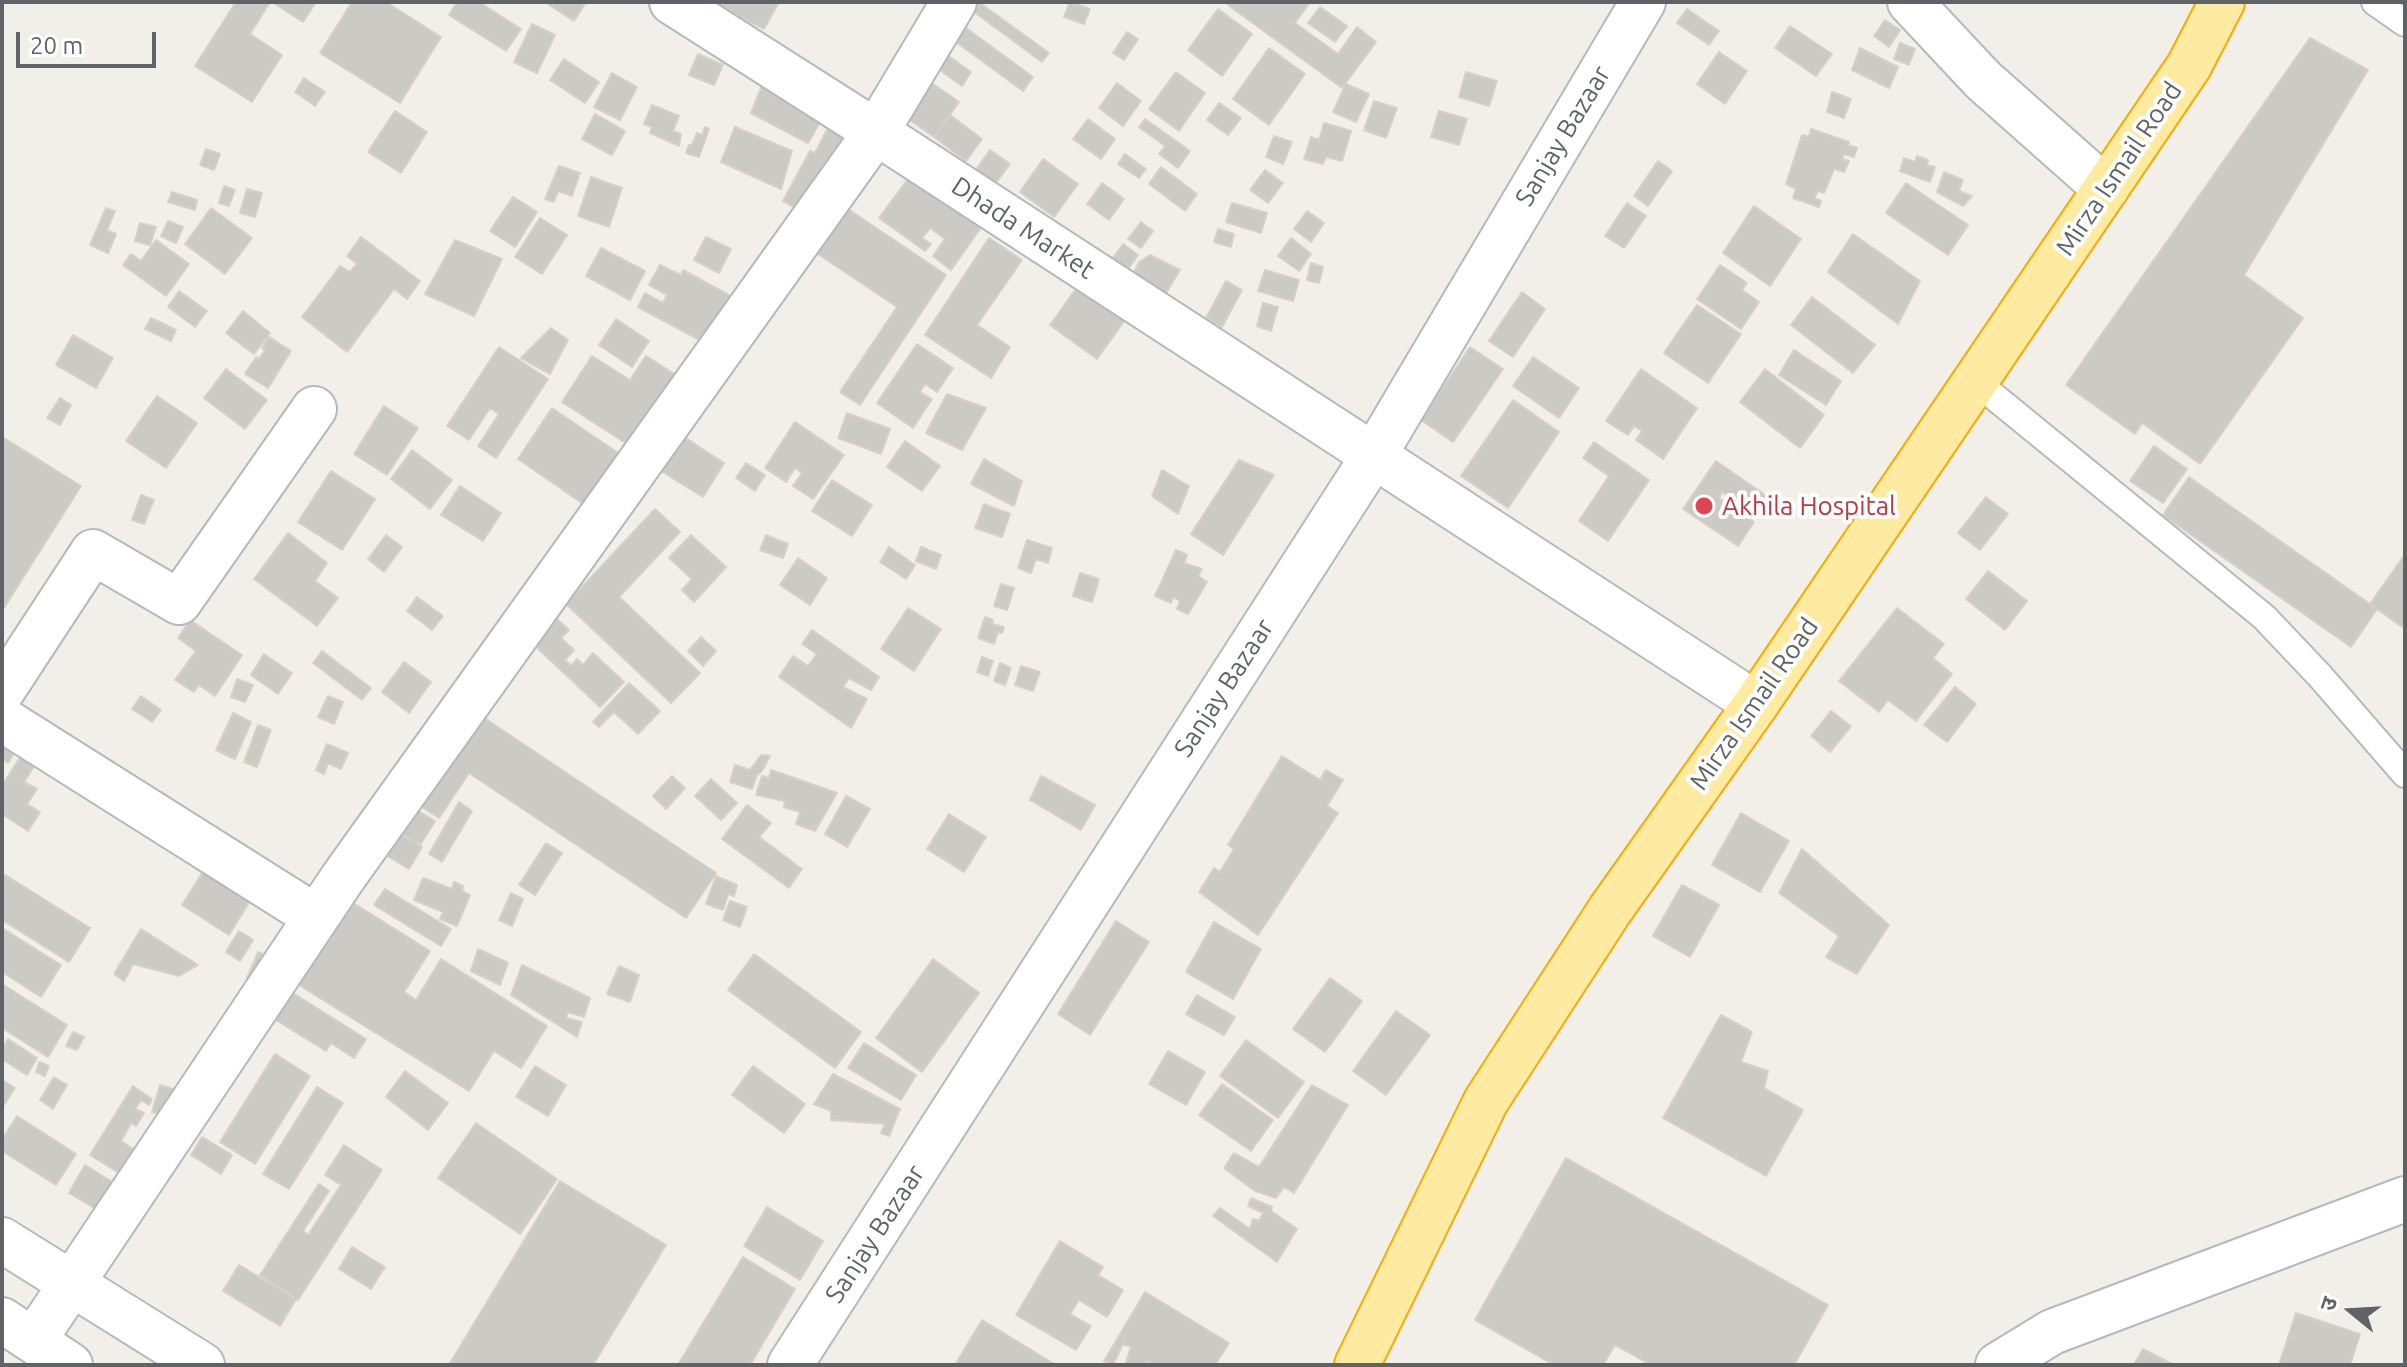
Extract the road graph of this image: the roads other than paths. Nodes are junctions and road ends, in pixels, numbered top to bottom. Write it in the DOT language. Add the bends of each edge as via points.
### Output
graph roads {
  1 [pos="672,2"];
  2 [pos="954,2"];
  3 [pos="1643,2"];
  4 [pos="1910,2"];
  5 [pos="2222,2"];
  6 [pos="2249,2"];
  7 [pos="2375,2"];
  8 [pos="2405,23"];
  9 [pos="2189,66"];
  10 [pos="876,132"];
  11 [pos="2106,189"];
  12 [pos="1975,381"];
  13 [pos="314,409"];
  14 [pos="1373,457"];
  15 [pos="2,691"];
  16 [pos="1756,704"];
  17 [pos="2,719"];
  18 [pos="2405,774"];
  19 [pos="316,917"];
  20 [pos="2405,1199"];
  21 [pos="2,1240"];
  22 [pos="71,1284"];
  23 [pos="18,1330"];
  24 [pos="1362,1364"];
  25 [pos="70,1365"];
  26 [pos="202,1365"];
  27 [pos="790,1365"];
  28 [pos="1998,1365"];
  1 -- 10 [label="street, Dhada Market"];
  2 -- 10 [label="street"];
  3 -- 14 [label="street, Sanjay Bazaar"];
  4 -- 11 [label="street" via="1983,80"];
  5 -- 9 [label="highway, Mirza Ismail Road"];
  6 -- 9 [label="highway, Mirza Ismail Road"];
  7 -- 8 [label="lane"];
  9 -- 11 [label="highway, Mirza Ismail Road"];
  10 -- 14 [label="street, Dhada Market"];
  10 -- 19 [label="street"];
  11 -- 12 [label="highway, Mirza Ismail Road"];
  12 -- 16 [label="highway, Mirza Ismail Road"];
  12 -- 18 [label="lane" via="2264,617"];
  13 -- 15 [label="street" via="179,602 93,552"];
  14 -- 16 [label="street, Dhada Market"];
  14 -- 27 [label="street, Sanjay Bazaar"];
  16 -- 24 [label="highway, Mirza Ismail Road" via="1610,910 1486,1101"];
  17 -- 19 [label="street"];
  19 -- 22 [label="street"];
  20 -- 28 [label="street" via="2052,1332"];
  21 -- 22 [label="street"];
  22 -- 23 [label="street"];
  22 -- 26 [label="street"];
  23 -- 25 [label="street"];
}
